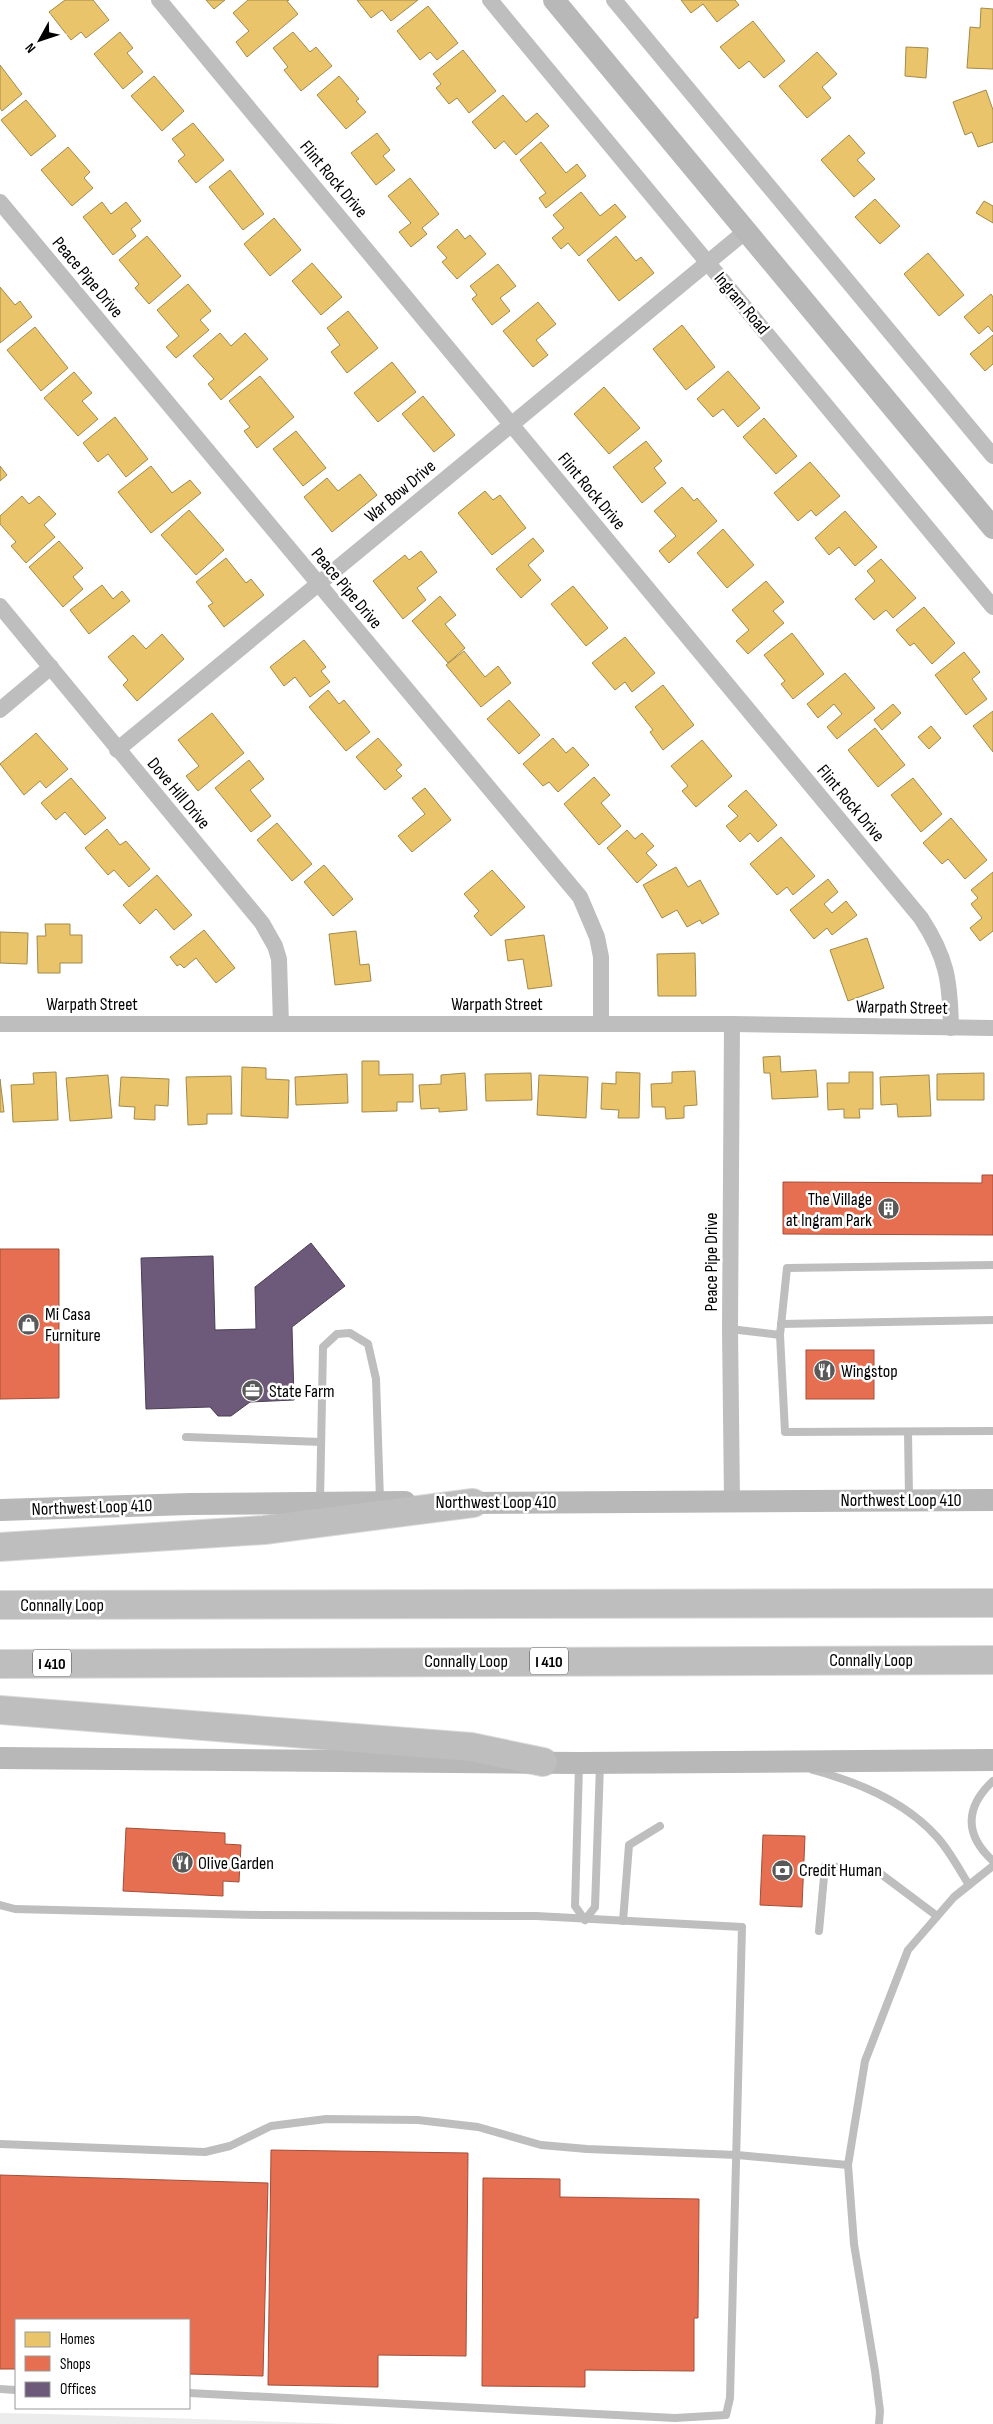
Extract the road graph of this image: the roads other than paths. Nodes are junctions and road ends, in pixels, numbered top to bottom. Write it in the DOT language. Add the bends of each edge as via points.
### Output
graph roads {
  1 [pos="159,0"];
  2 [pos="490,0"];
  3 [pos="554,0"];
  4 [pos="614,0"];
  5 [pos="0,202"];
  6 [pos="746,231"];
  7 [pos="708,263"];
  8 [pos="511,424"];
  9 [pos="993,456"];
  10 [pos="993,528"];
  11 [pos="318,584"];
  12 [pos="0,606"];
  13 [pos="993,607"];
  14 [pos="51,667"];
  15 [pos="0,710"];
  16 [pos="117,750"];
  17 [pos="0,1024"];
  18 [pos="281,1024"];
  19 [pos="602,1024"];
  20 [pos="732,1024"];
  21 [pos="951,1028"];
  22 [pos="993,1028"];
  23 [pos="993,1265"];
  24 [pos="993,1320"];
  25 [pos="782,1324"];
  26 [pos="730,1330"];
  27 [pos="780,1335"];
  28 [pos="993,1431"];
  29 [pos="908,1432"];
  30 [pos="186,1437"];
  31 [pos="321,1442"];
  32 [pos="732,1500"];
  33 [pos="909,1500"];
  34 [pos="993,1500"];
  35 [pos="320,1502"];
  36 [pos="380,1502"];
  37 [pos="473,1503"];
  38 [pos="0,1510"];
  39 [pos="0,1547"];
  40 [pos="993,1603"];
  41 [pos="0,1605"];
  42 [pos="993,1660"];
  43 [pos="0,1664"];
  44 [pos="0,1710"];
  45 [pos="0,1758"];
  46 [pos="993,1760"];
  47 [pos="543,1762"];
  48 [pos="771,1762"];
  49 [pos="590,1763"];
  50 [pos="993,1781"];
  51 [pos="660,1826"];
  52 [pos="993,1861"];
  53 [pos="993,1866"];
  54 [pos="838,1867"];
  55 [pos="855,1869"];
  56 [pos="969,1885"];
  57 [pos="0,1905"];
  58 [pos="937,1916"];
  59 [pos="586,1920"];
  60 [pos="623,1921"];
  61 [pos="819,1931"];
  62 [pos="0,2144"];
  63 [pos="738,2156"];
  64 [pos="848,2165"];
  65 [pos="0,2389"];
  66 [pos="15,2390"];
  67 [pos="190,2393"];
  68 [pos="879,2424"];
  1 -- 8 [label="street, Flint Rock Drive"];
  2 -- 7 [label="street, Ingram Road"];
  3 -- 6 [label="main road"];
  4 -- 9 [label="street"];
  5 -- 11 [label="street, Peace Pipe Drive"];
  6 -- 7 [label="street, War Bow Drive"];
  6 -- 10 [label="main road"];
  7 -- 8 [label="street, War Bow Drive"];
  7 -- 13 [label="street, Ingram Road"];
  8 -- 11 [label="street, War Bow Drive"];
  8 -- 21 [label="street, Flint Rock Drive" via="921,918 936,940 946,965"];
  11 -- 16 [label="street, War Bow Drive"];
  11 -- 19 [label="street, Peace Pipe Drive" via="580,897 598,937"];
  12 -- 14 [label="street, Dove Hill Drive"];
  14 -- 15 [label="street"];
  14 -- 16 [label="street, Dove Hill Drive"];
  16 -- 18 [label="street, Dove Hill Drive" via="262,923 276,946 280,959"];
  17 -- 18 [label="street, Warpath Street"];
  18 -- 19 [label="street, Warpath Street"];
  19 -- 20 [label="street, Warpath Street"];
  20 -- 21 [label="street, Warpath Street"];
  20 -- 26 [label="street, Peace Pipe Drive"];
  21 -- 22 [label="street, Warpath Street"];
  23 -- 25 [label="lane" via="787,1268"];
  24 -- 25 [label="lane"];
  25 -- 27 [label="lane"];
  26 -- 27 [label="lane"];
  26 -- 32 [label="street, Peace Pipe Drive"];
  27 -- 29 [label="lane" via="785,1432"];
  28 -- 29 [label="lane"];
  29 -- 33 [label="lane"];
  30 -- 31 [label="lane"];
  31 -- 35 [label="lane"];
  31 -- 36 [label="lane" via="324,1347 337,1334 350,1333 368,1344 376,1379"];
  32 -- 33 [label="main road, Northwest Loop 410"];
  32 -- 37 [label="main road, Northwest Loop 410"];
  33 -- 34 [label="main road, Northwest Loop 410"];
  35 -- 36 [label="main road, Northwest Loop 410"];
  35 -- 38 [label="main road, Northwest Loop 410"];
  36 -- 37 [label="main road, Northwest Loop 410"];
  37 -- 39 [label="highway" via="264,1530"];
  40 -- 41 [label="highway, Connally Loop"];
  42 -- 43 [label="highway, Connally Loop / I 410"];
  44 -- 47 [label="highway" via="471,1748"];
  45 -- 47 [label="main road"];
  46 -- 48 [label="main road"];
  47 -- 49 [label="main road"];
  48 -- 49 [label="main road"];
  48 -- 56 [label="lane" via="827,1774 890,1800 937,1837"];
  49 -- 59 [label="lane" via="595,1907"];
  49 -- 59 [label="lane" via="575,1906"];
  50 -- 52 [label="lane" via="975,1803 971,1823 978,1844"];
  51 -- 60 [label="lane" via="629,1846"];
  53 -- 56 [label="lane"];
  54 -- 61 [label="lane" via="825,1866"];
  55 -- 58 [label="lane" via="877,1871"];
  56 -- 58 [label="lane"];
  57 -- 59 [label="lane" via="260,1915 536,1916"];
  58 -- 64 [label="lane" via="908,1950 864,2061"];
  59 -- 60 [label="lane"];
  60 -- 63 [label="lane" via="742,1928"];
  62 -- 63 [label="lane" via="205,2152 230,2146 271,2126 326,2119 418,2120 478,2127 540,2145"];
  63 -- 64 [label="lane"];
  63 -- 67 [label="lane" via="730,2398 726,2415 675,2418"];
  64 -- 68 [label="lane" via="854,2244 875,2371"];
  65 -- 66 [label="lane"];
}
